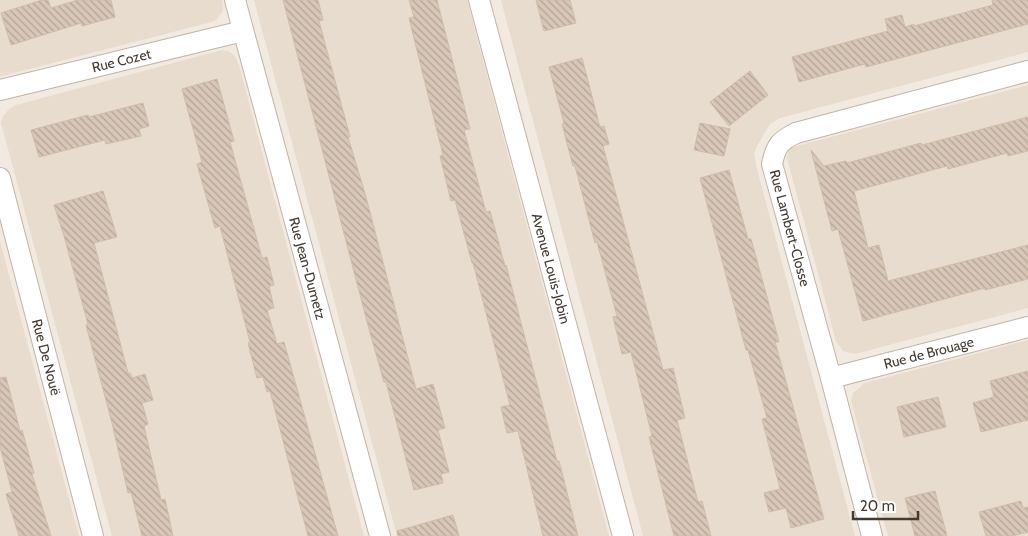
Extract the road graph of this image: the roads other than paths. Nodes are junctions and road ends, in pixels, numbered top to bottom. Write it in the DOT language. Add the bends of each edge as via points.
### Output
graph roads {
  1 [pos="235,0"];
  2 [pos="479,0"];
  3 [pos="243,31"];
  4 [pos="1028,71"];
  5 [pos="0,90"];
  6 [pos="0,178"];
  7 [pos="1028,327"];
  8 [pos="831,378"];
  9 [pos="93,536"];
  10 [pos="380,536"];
  11 [pos="623,536"];
  12 [pos="872,536"];
  1 -- 3 [label="street, Rue Jean-Dumetz"];
  2 -- 11 [label="street, Avenue Louis-Jobin"];
  3 -- 5 [label="street, Rue Cozet"];
  3 -- 10 [label="street, Rue Jean-Dumetz"];
  4 -- 8 [label="street, Rue Lambert-Closse" via="796,133 784,139 775,150 772,164"];
  6 -- 9 [label="street, Rue De Nouë"];
  7 -- 8 [label="street, Rue de Brouage"];
  8 -- 12 [label="street, Rue Lambert-Closse"];
}
